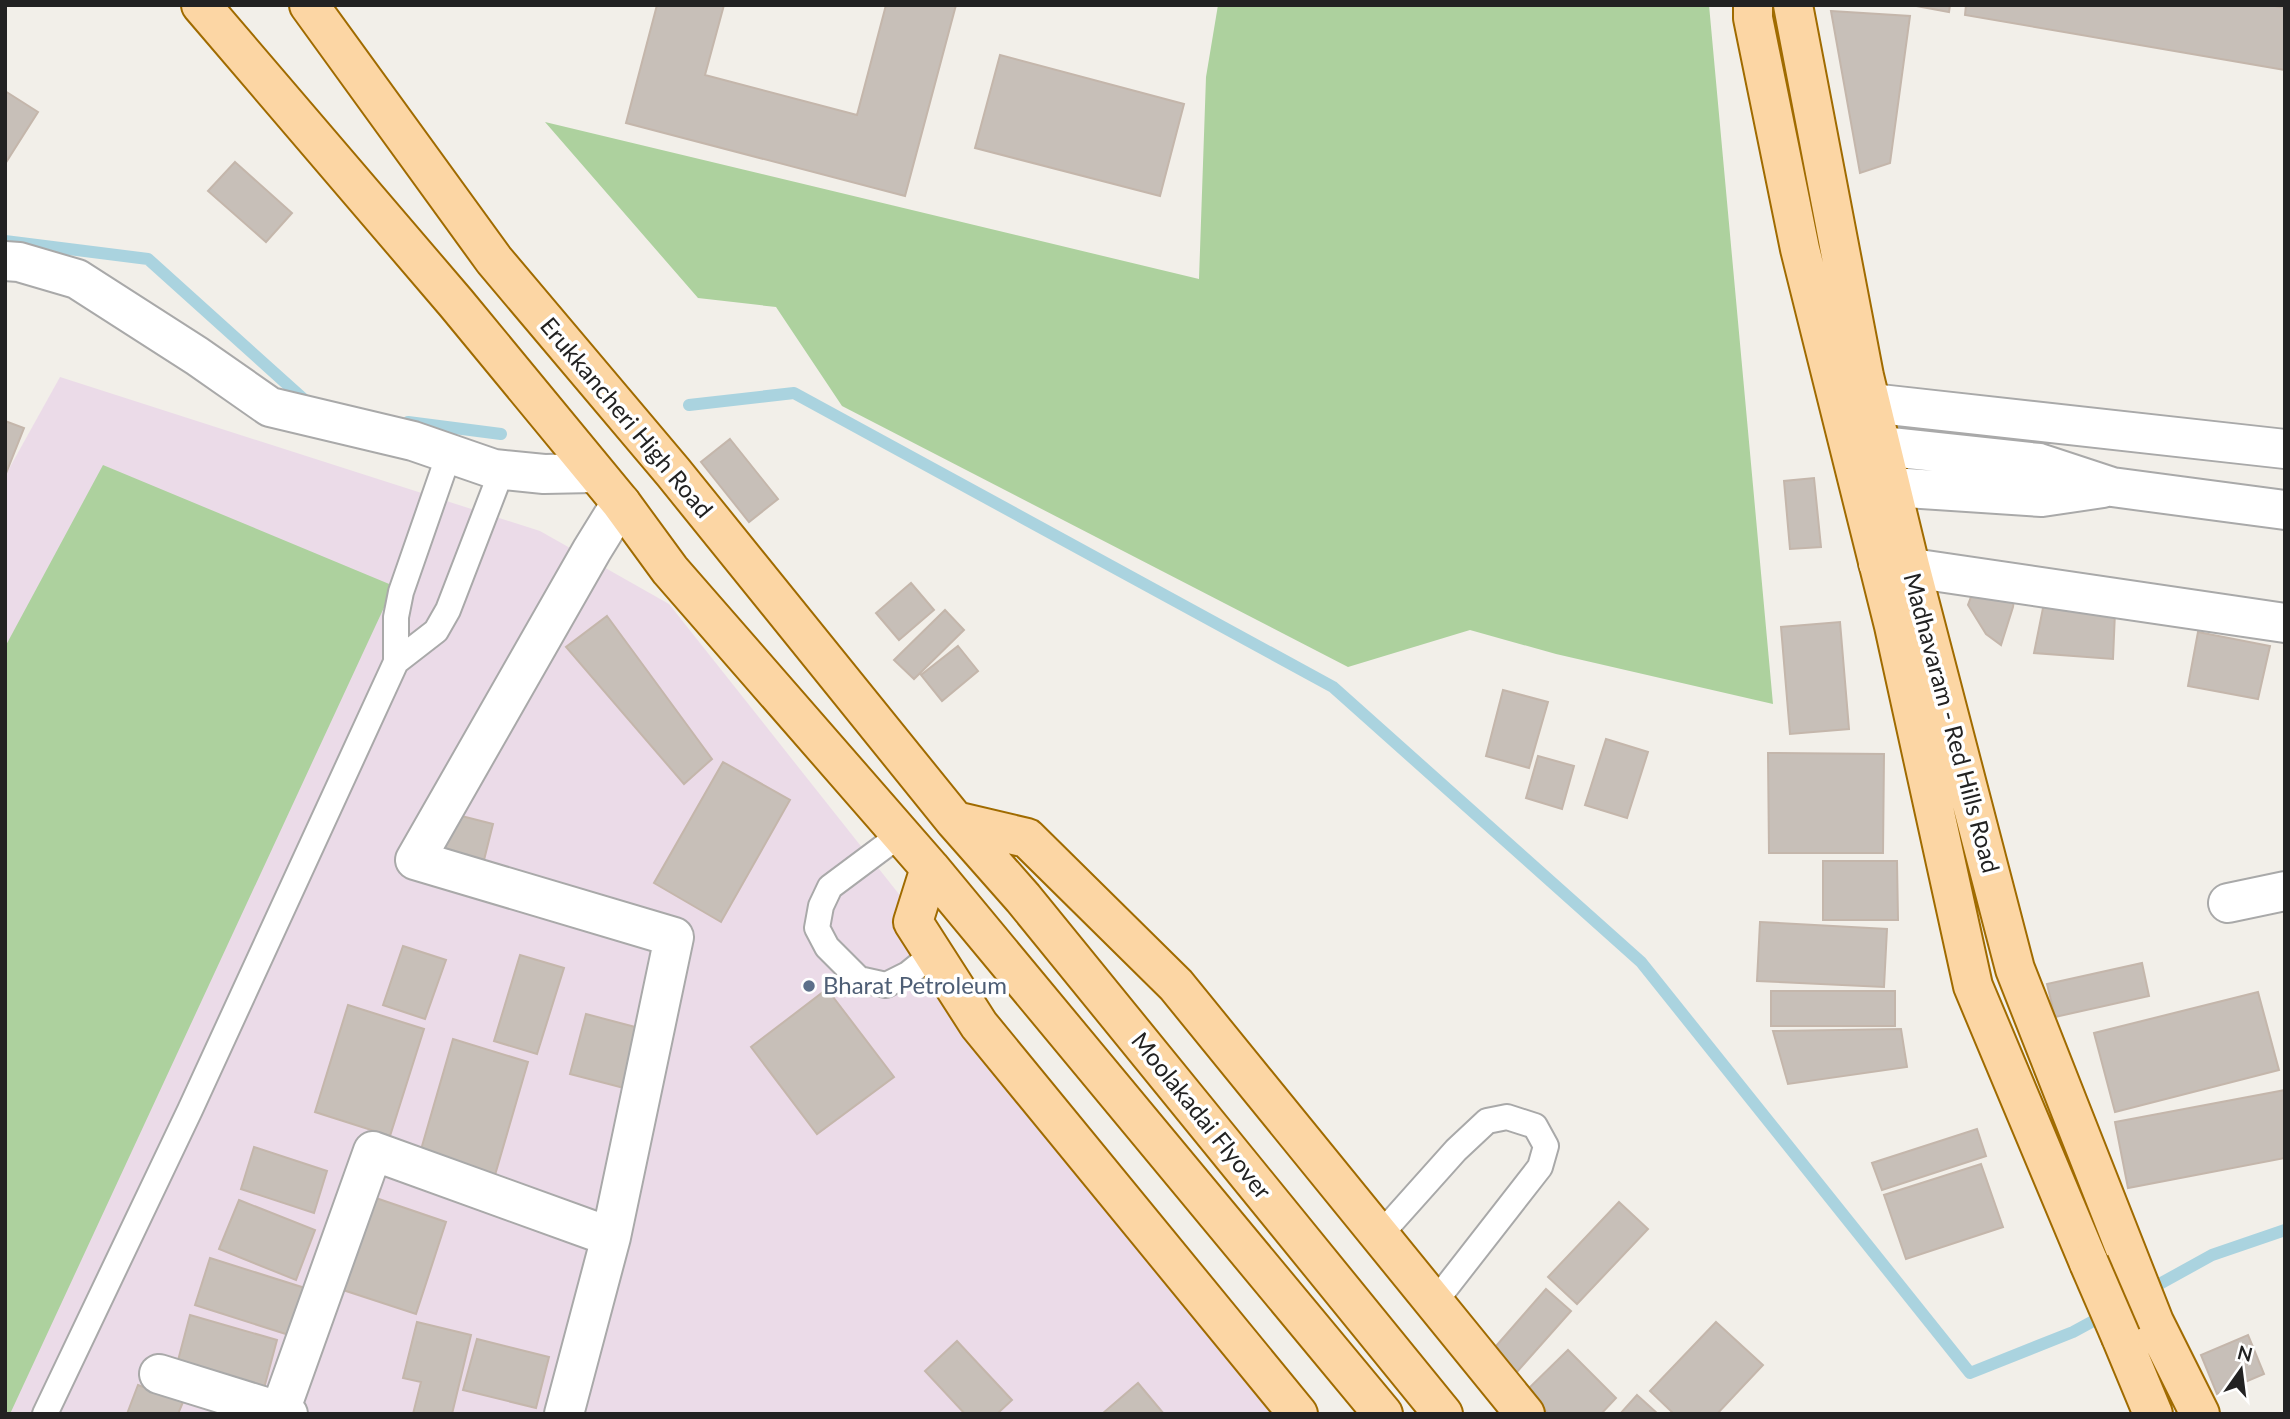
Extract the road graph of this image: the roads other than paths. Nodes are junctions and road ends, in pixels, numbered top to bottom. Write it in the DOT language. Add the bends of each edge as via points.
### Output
graph roads {
  1 [pos="201,5"];
  2 [pos="309,5"];
  3 [pos="1753,5"];
  4 [pos="1793,5"];
  5 [pos="5,261"];
  6 [pos="1871,403"];
  7 [pos="1881,446"];
  8 [pos="2285,449"];
  9 [pos="449,454"];
  10 [pos="502,470"];
  11 [pos="594,473"];
  12 [pos="1891,487"];
  13 [pos="2112,487"];
  14 [pos="621,503"];
  15 [pos="2285,510"];
  16 [pos="1894,564"];
  17 [pos="2285,623"];
  18 [pos="396,662"];
  19 [pos="955,821"];
  20 [pos="901,834"];
  21 [pos="929,867"];
  22 [pos="2285,891"];
  23 [pos="2228,903"];
  24 [pos="934,953"];
  25 [pos="1380,1235"];
  26 [pos="611,1237"];
  27 [pos="1434,1303"];
  28 [pos="2138,1330"];
  29 [pos="159,1374"];
  30 [pos="282,1413"];
  31 [pos="45,1414"];
  32 [pos="564,1414"];
  33 [pos="1298,1414"];
  34 [pos="1383,1414"];
  35 [pos="1443,1414"];
  36 [pos="1525,1414"];
  37 [pos="2153,1414"];
  38 [pos="2200,1414"];
  1 -- 11 [label="main road, Moolakadai Flyover" via="456,303"];
  2 -- 19 [label="main road, Erukkancheri High Road" via="494,260 673,472"];
  3 -- 16 [label="main road, Madhavaram - Red Hills Road" via="1800,249"];
  4 -- 6 [label="main road, Madhavaram - Red Hills Road"];
  5 -- 9 [label="street" via="77,279 270,407"];
  6 -- 7 [label="main road, Madhavaram - Red Hills Road"];
  6 -- 8 [label="street"];
  7 -- 12 [label="main road, Madhavaram - Red Hills Road"];
  7 -- 13 [label="street" via="2039,463"];
  9 -- 10 [label="street"];
  9 -- 18 [label="lane" via="401,592"];
  10 -- 11 [label="street"];
  10 -- 18 [label="lane" via="449,610 436,631"];
  11 -- 14 [label="main road, Moolakadai Flyover"];
  12 -- 13 [label="street" via="2042,497"];
  12 -- 16 [label="main road, Madhavaram - Red Hills Road"];
  13 -- 15 [label="street"];
  14 -- 20 [label="main road, Moolakadai Flyover" via="670,570"];
  14 -- 26 [label="street" via="415,860 674,937"];
  16 -- 17 [label="street"];
  16 -- 28 [label="main road, Madhavaram - Red Hills Road" via="2015,970 2125,1249"];
  16 -- 28 [label="main road, Madhavaram - Red Hills Road, bridge" via="1894,626 1973,986 2089,1264"];
  18 -- 31 [label="lane"];
  19 -- 25 [label="main road" via="1027,838 1176,985"];
  19 -- 35 [label="main road, Moolakadai Flyover" via="1023,898"];
  20 -- 21 [label="main road, Moolakadai Flyover"];
  20 -- 24 [label="lane" via="830,887 817,928 827,947 859,979 886,985"];
  21 -- 24 [label="main road" via="913,922"];
  21 -- 34 [label="main road, Moolakadai Flyover"];
  22 -- 23 [label="street"];
  24 -- 33 [label="main road" via="979,1025"];
  25 -- 27 [label="main road"];
  25 -- 27 [label="lane" via="1487,1121 1507,1117 1535,1126 1546,1146 1540,1167"];
  26 -- 30 [label="street" via="373,1151"];
  26 -- 32 [label="street"];
  27 -- 36 [label="main road"];
  28 -- 37 [label="main road, Madhavaram - Red Hills Road"];
  28 -- 38 [label="main road, Madhavaram - Red Hills Road"];
  29 -- 30 [label="street"];
}
